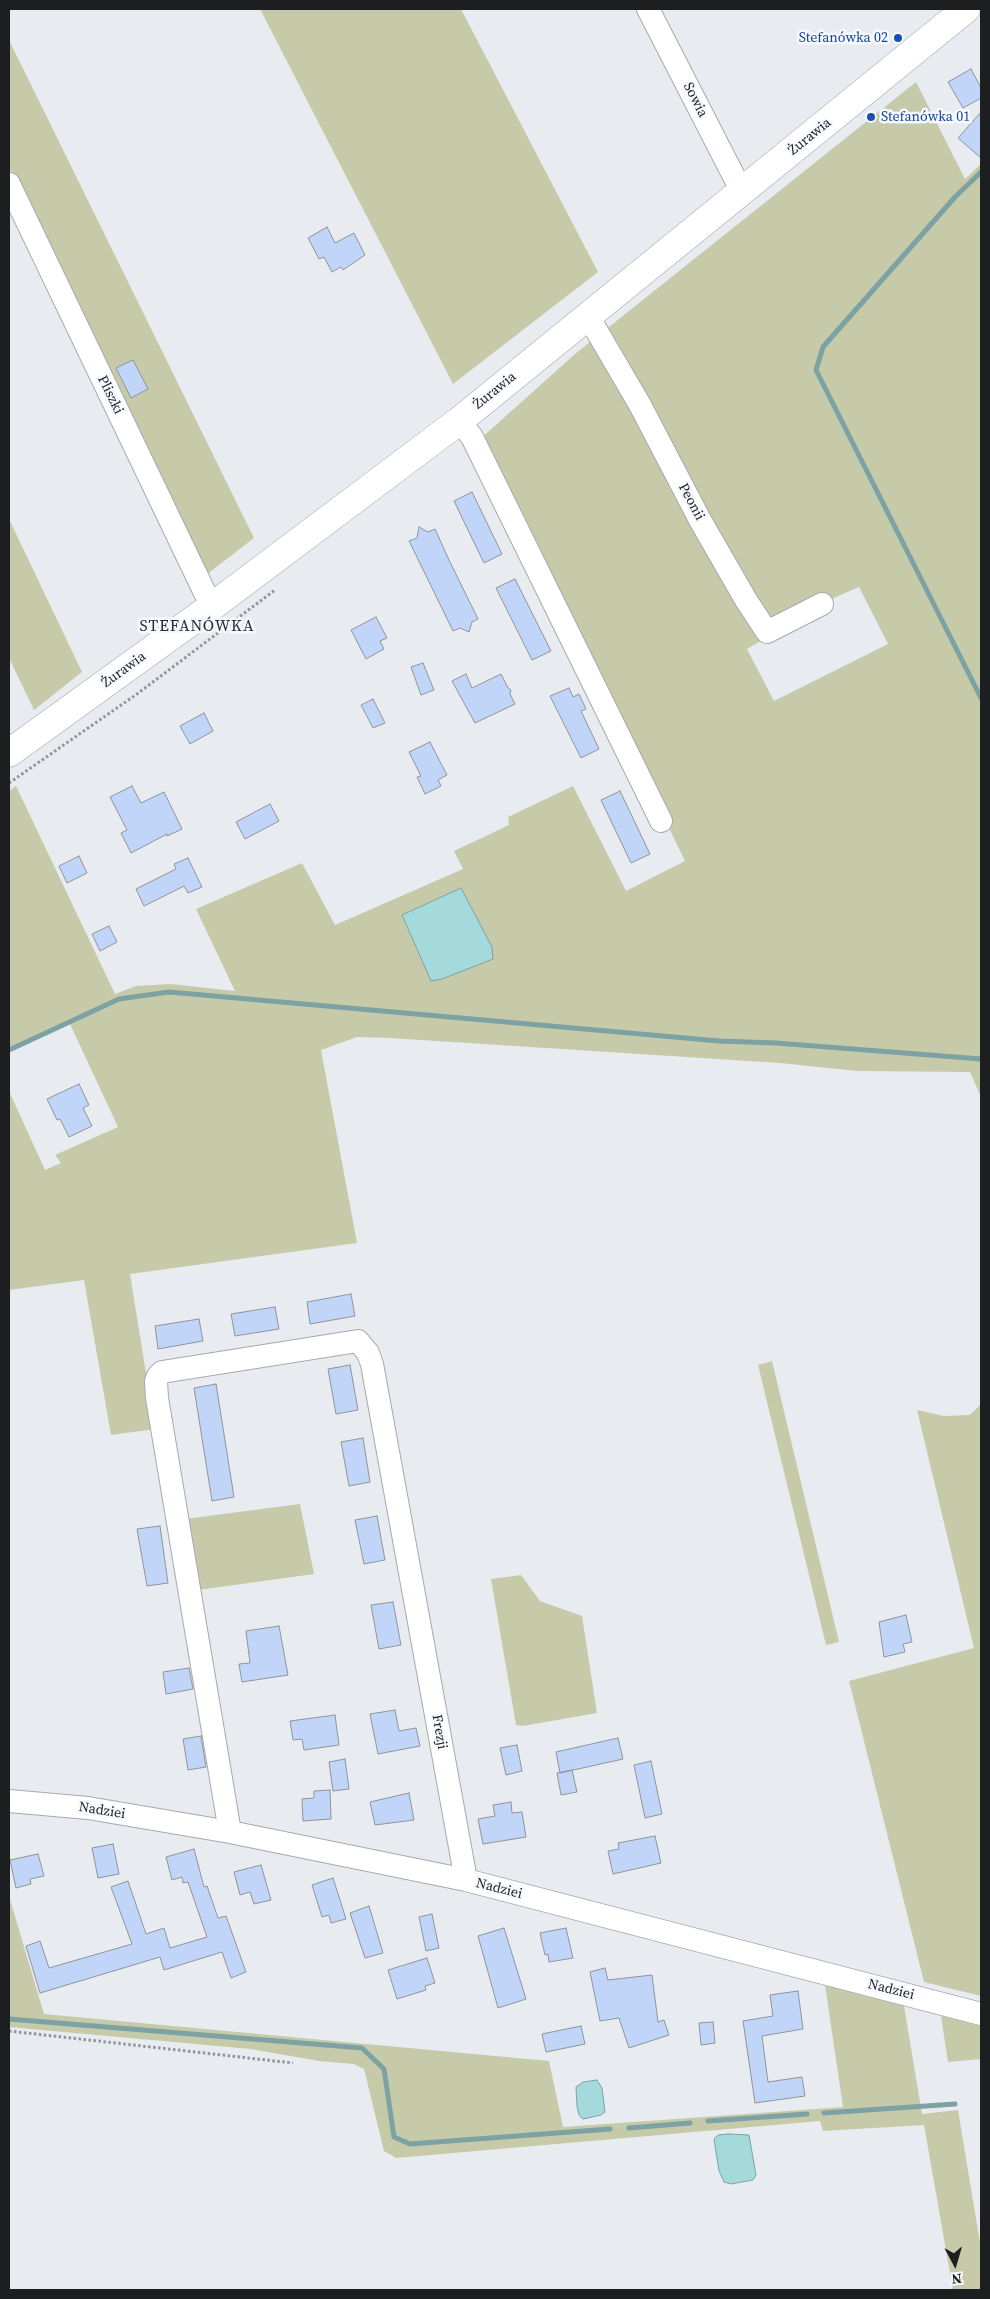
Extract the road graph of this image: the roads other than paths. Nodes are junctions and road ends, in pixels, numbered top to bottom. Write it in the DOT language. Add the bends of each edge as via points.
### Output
graph roads {
  1 [pos="648,9"];
  2 [pos="966,9"];
  3 [pos="9,184"];
  4 [pos="742,192"];
  5 [pos="588,316"];
  6 [pos="459,421"];
  7 [pos="822,604"];
  8 [pos="214,605"];
  9 [pos="9,753"];
  10 [pos="661,821"];
  11 [pos="9,1801"];
  12 [pos="230,1832"];
  13 [pos="466,1880"];
  14 [pos="981,2014"];
  1 -- 4 [label="street, Sowia"];
  2 -- 4 [label="main road, Żurawia"];
  3 -- 8 [label="street, Pliszki" via="205,593"];
  4 -- 5 [label="main road, Żurawia"];
  5 -- 6 [label="main road, Żurawia"];
  5 -- 7 [label="street, Peonii" via="640,404 705,528 767,632"];
  6 -- 8 [label="main road, Żurawia"];
  6 -- 10 [label="street" via="472,437"];
  8 -- 9 [label="main road, Żurawia"];
  11 -- 12 [label="street, Nadziei" via="88,1808"];
  12 -- 13 [label="street, Nadziei"];
  12 -- 13 [label="street, Frezji" via="157,1398 158,1376 162,1372 358,1341 372,1364"];
  13 -- 14 [label="street, Nadziei"];
}
